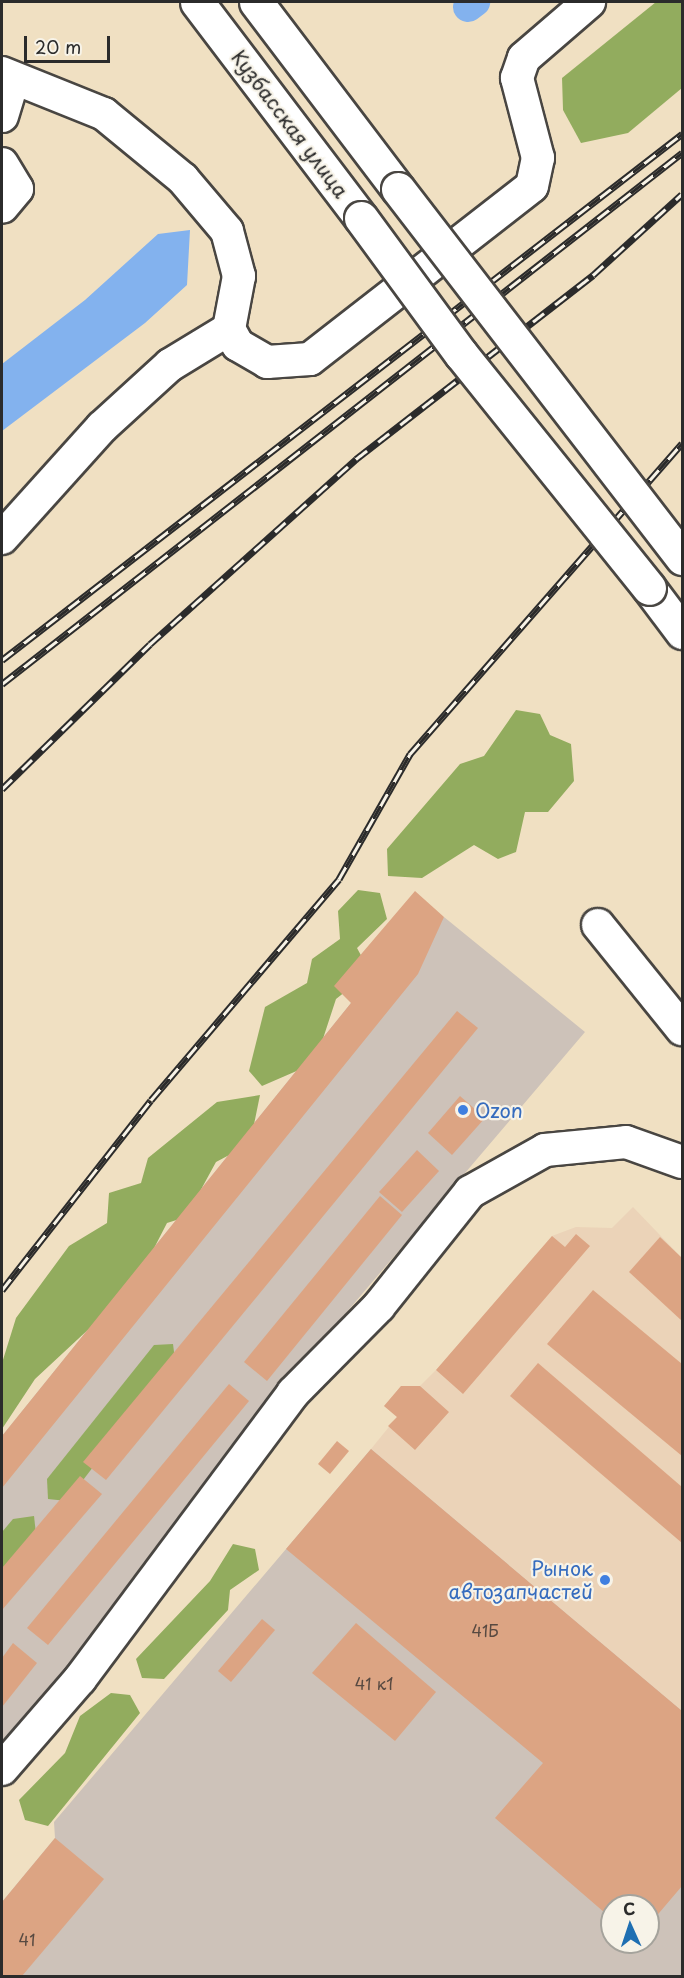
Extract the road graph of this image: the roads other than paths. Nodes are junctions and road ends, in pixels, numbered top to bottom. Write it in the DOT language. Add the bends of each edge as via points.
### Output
graph roads {
  1 [pos="197,2"];
  2 [pos="256,2"];
  3 [pos="589,2"];
  4 [pos="7,76"];
  5 [pos="2,116"];
  6 [pos="2,164"];
  7 [pos="2,207"];
  8 [pos="229,329"];
  9 [pos="2,538"];
  10 [pos="682,558"];
  11 [pos="682,632"];
  12 [pos="598,925"];
  13 [pos="682,1029"];
  14 [pos="682,1162"];
  15 [pos="2,1769"];
  1 -- 11 [label="main road, Кузбасская улица, bridge" via="461,354"];
  2 -- 10 [label="main road, bridge"];
  3 -- 8 [label="street" via="524,58 517,78 538,158 532,186 310,359 267,362 238,345"];
  4 -- 5 [label="street"];
  4 -- 8 [label="street" via="64,94 104,114 183,179 227,231 239,276"];
  6 -- 7 [label="street" via="16,189"];
  8 -- 9 [label="street" via="170,365 110,419"];
  12 -- 13 [label="street"];
  14 -- 15 [label="street" via="626,1142 545,1150 470,1192 379,1306 292,1393 80,1679"];
}
